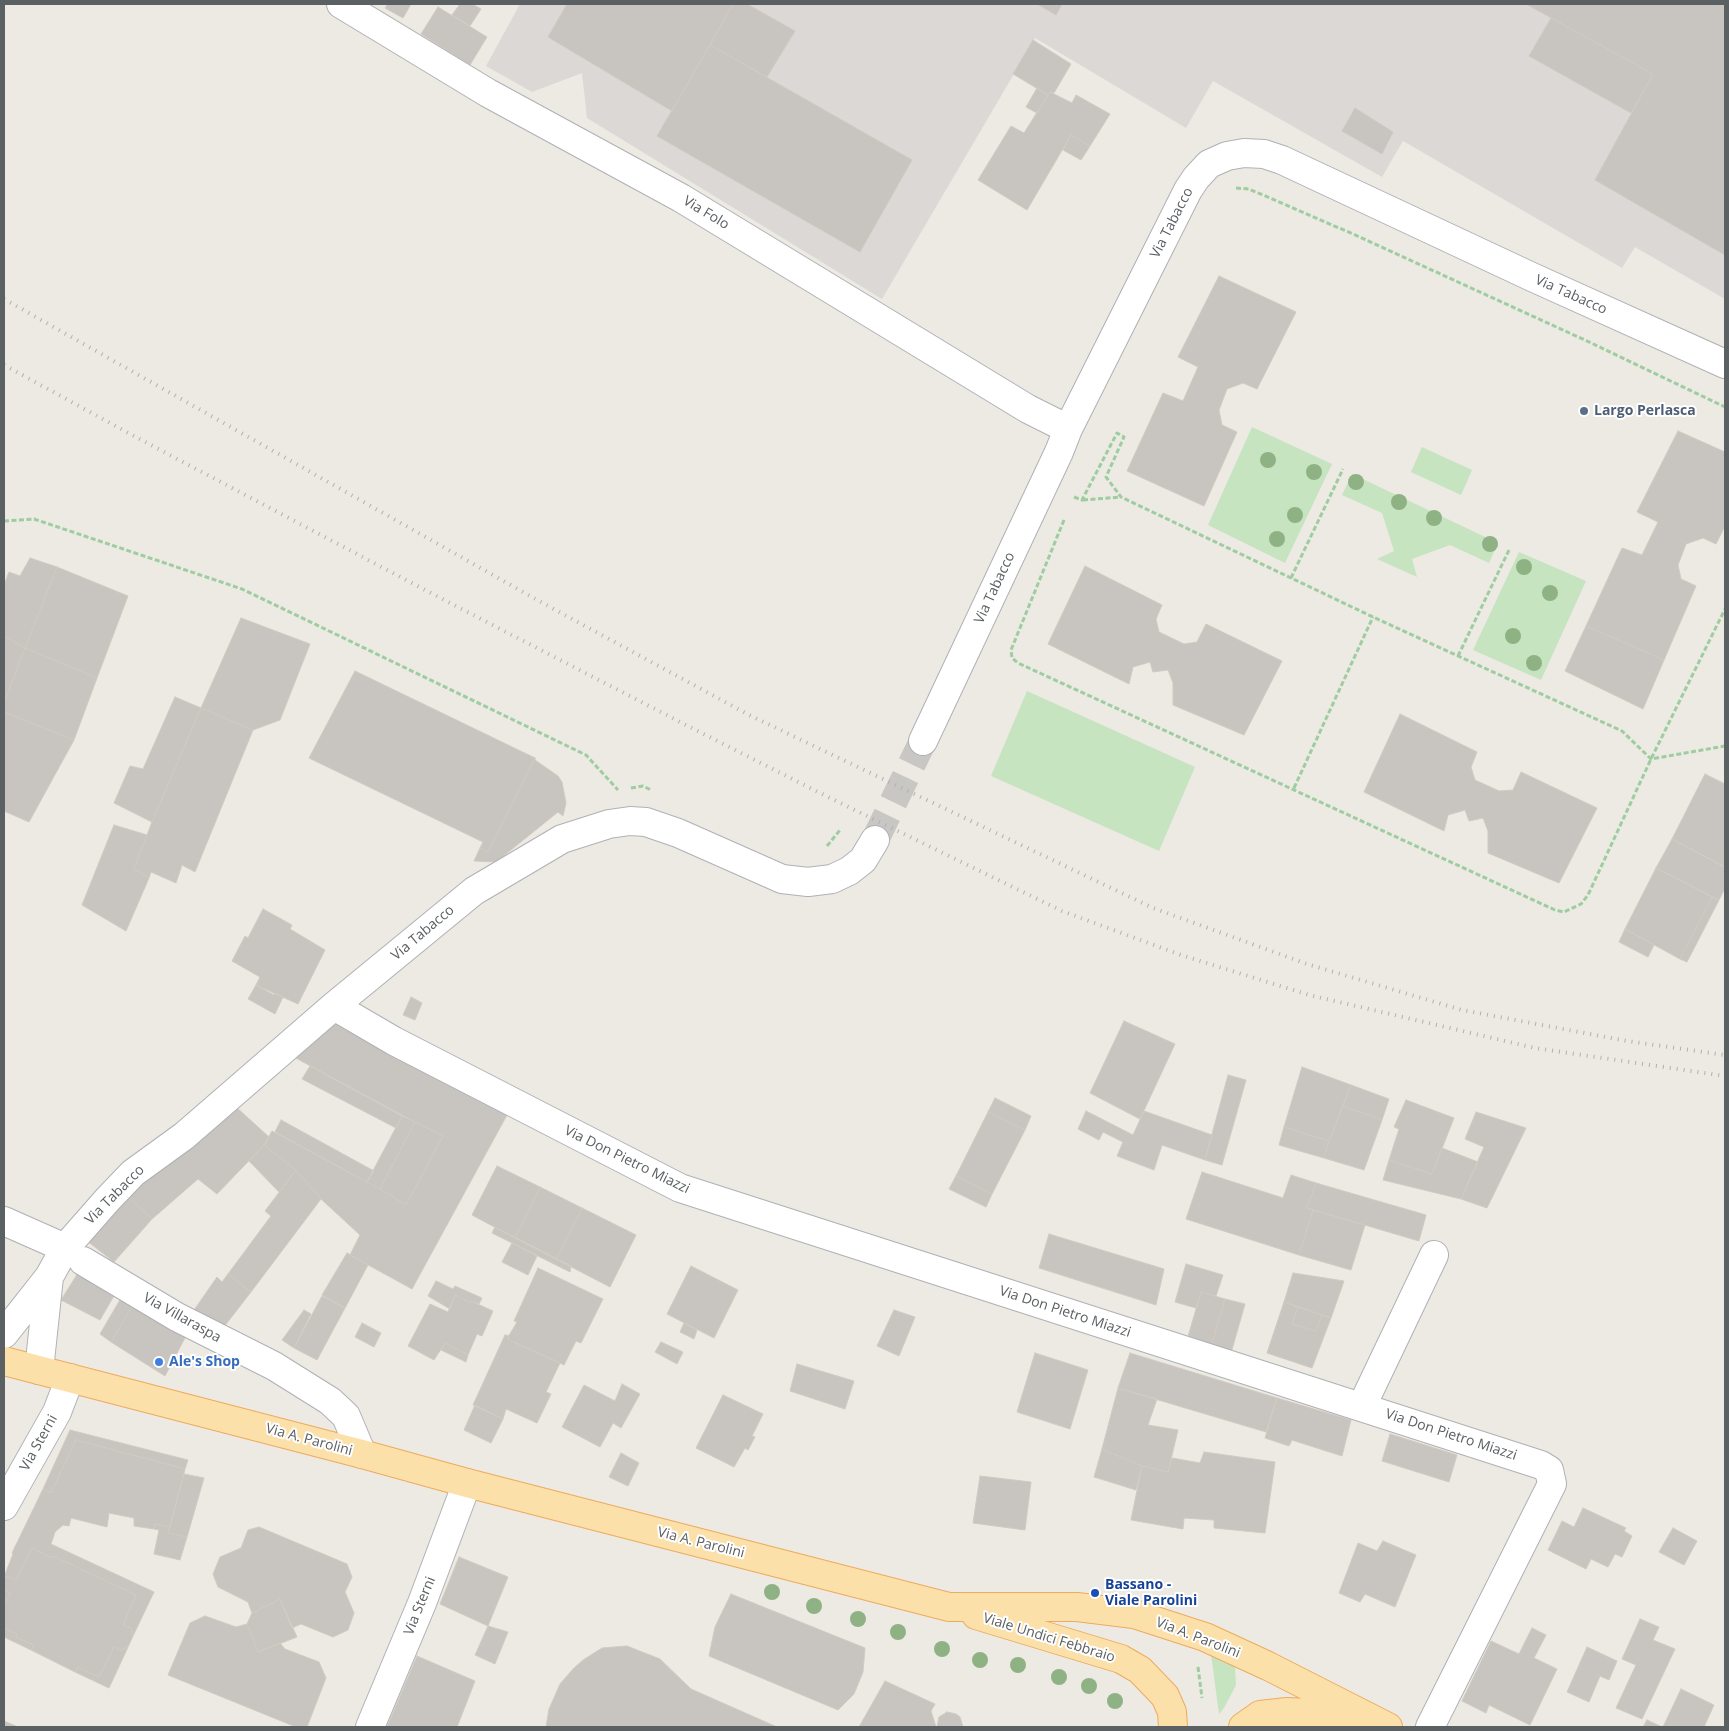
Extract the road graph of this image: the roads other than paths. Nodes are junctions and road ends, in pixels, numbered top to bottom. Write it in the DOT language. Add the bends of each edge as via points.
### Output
graph roads {
  1 [pos="341,4"];
  2 [pos="1725,364"];
  3 [pos="1068,429"];
  4 [pos="923,741"];
  5 [pos="875,840"];
  6 [pos="334,1006"];
  7 [pos="4,1222"];
  8 [pos="74,1255"];
  9 [pos="1434,1255"];
  10 [pos="49,1277"];
  11 [pos="4,1334"];
  12 [pos="4,1361"];
  13 [pos="39,1370"];
  14 [pos="70,1378"];
  15 [pos="1362,1406"];
  16 [pos="362,1454"];
  17 [pos="467,1484"];
  18 [pos="4,1506"];
  19 [pos="948,1607"];
  20 [pos="370,1727"];
  21 [pos="1173,1727"];
  22 [pos="1243,1727"];
  23 [pos="1379,1727"];
  24 [pos="1388,1727"];
  25 [pos="1430,1727"];
  1 -- 3 [label="street, Via Folo" via="488,93 681,198 1028,409"];
  2 -- 3 [label="street, Via Tabacco" via="1282,160 1264,154 1244,153 1209,164 1188,190"];
  3 -- 4 [label="street, Via Tabacco"];
  5 -- 6 [label="street, Via Tabacco" via="862,860 849,871 832,879 808,882 782,879 646,822 609,824 562,839 474,891"];
  6 -- 8 [label="street, Via Tabacco" via="184,1136 133,1173 108,1199"];
  6 -- 15 [label="street, Via Don Pietro Miazzi" via="394,1042 680,1188"];
  7 -- 8 [label="street, Via Villaraspa"];
  8 -- 10 [label="street, Via Tabacco"];
  8 -- 16 [label="street, Via Villaraspa" via="177,1317 274,1366 330,1401 346,1416"];
  9 -- 15 [label="street"];
  10 -- 11 [label="street, Via Tabacco"];
  10 -- 13 [label="street, Via Tabacco"];
  12 -- 13 [label="main road, Via A. Parolini"];
  13 -- 14 [label="main road, Via A. Parolini"];
  14 -- 16 [label="main road, Via A. Parolini"];
  14 -- 18 [label="street, Via Sterni" via="57,1412"];
  15 -- 25 [label="street, Via Don Pietro Miazzi" via="1541,1465 1549,1470 1552,1484"];
  16 -- 17 [label="main road, Via A. Parolini"];
  17 -- 19 [label="main road, Via A. Parolini"];
  17 -- 20 [label="street, Via Sterni"];
  19 -- 21 [label="main road, Viale Undici Febbraio" via="1121,1659 1140,1670 1165,1696 1172,1712"];
  19 -- 24 [label="main road, Via A. Parolini" via="1077,1607 1134,1614 1204,1637"];
  22 -- 23 [label="main road" via="1260,1715 1287,1712"];
}
